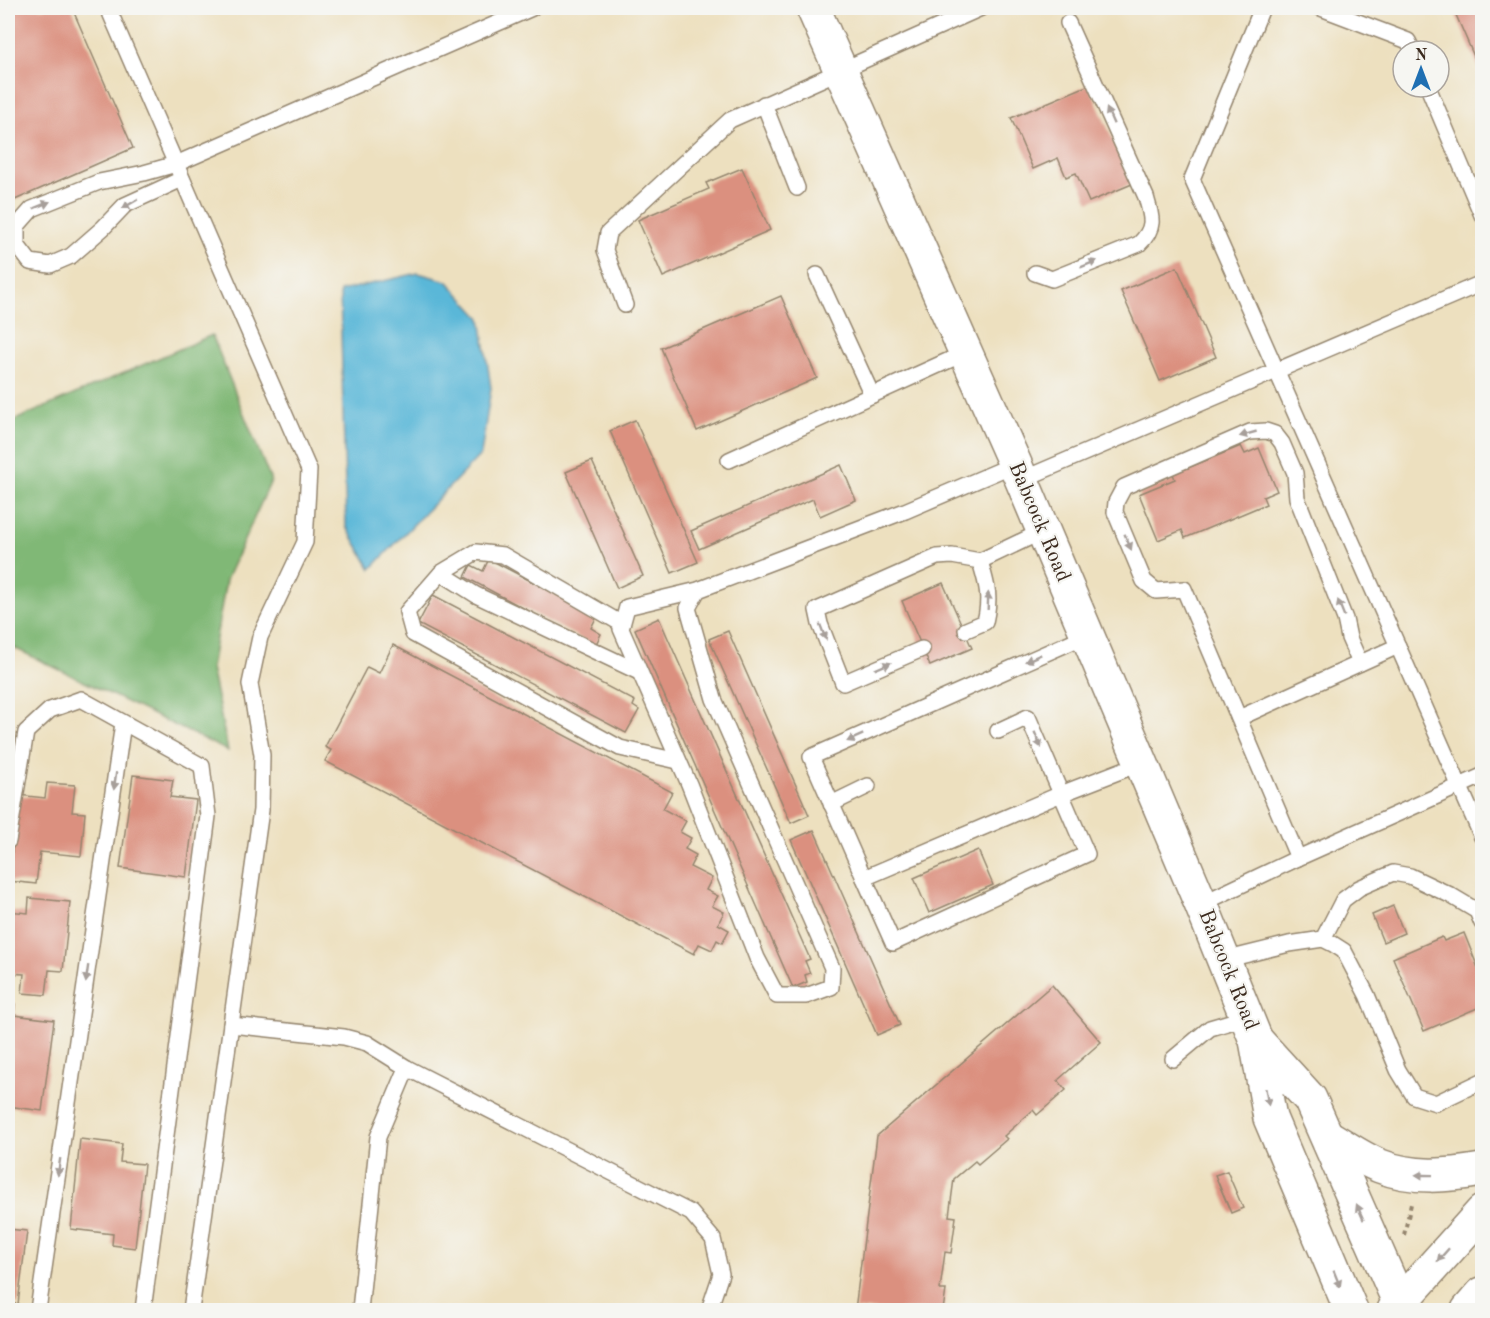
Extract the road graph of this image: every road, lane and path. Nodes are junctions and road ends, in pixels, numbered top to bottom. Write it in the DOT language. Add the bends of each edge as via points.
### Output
graph roads {
  1 [pos="108,8"];
  2 [pos="532,8"];
  3 [pos="813,8"];
  4 [pos="981,8"];
  5 [pos="1262,8"];
  6 [pos="1321,8"];
  7 [pos="1068,23"];
  8 [pos="1403,39"];
  9 [pos="841,70"];
  10 [pos="1433,99"];
  11 [pos="764,104"];
  12 [pos="176,164"];
  13 [pos="182,179"];
  14 [pos="796,188"];
  15 [pos="1482,215"];
  16 [pos="1035,273"];
  17 [pos="817,275"];
  18 [pos="1482,283"];
  19 [pos="625,305"];
  20 [pos="965,353"];
  21 [pos="1276,371"];
  22 [pos="872,395"];
  23 [pos="729,460"];
  24 [pos="1018,472"];
  25 [pos="1043,531"];
  26 [pos="980,561"];
  27 [pos="441,573"];
  28 [pos="698,590"];
  29 [pos="622,624"];
  30 [pos="966,630"];
  31 [pos="1087,634"];
  32 [pos="1398,646"];
  33 [pos="922,649"];
  34 [pos="1360,663"];
  35 [pos="639,672"];
  36 [pos="1239,718"];
  37 [pos="123,723"];
  38 [pos="998,731"];
  39 [pos="678,760"];
  40 [pos="1141,763"];
  41 [pos="1482,776"];
  42 [pos="868,786"];
  43 [pos="1460,786"];
  44 [pos="1061,794"];
  45 [pos="831,804"];
  46 [pos="1482,837"];
  47 [pos="8,841"];
  48 [pos="1298,858"];
  49 [pos="864,878"];
  50 [pos="1201,904"];
  51 [pos="1480,917"];
  52 [pos="1323,939"];
  53 [pos="1224,960"];
  54 [pos="231,1025"];
  55 [pos="1251,1028"];
  56 [pos="1173,1059"];
  57 [pos="407,1068"];
  58 [pos="1482,1082"];
  59 [pos="1327,1136"];
  60 [pos="1482,1170"];
  61 [pos="1413,1199"];
  62 [pos="1482,1212"];
  63 [pos="1403,1239"];
  64 [pos="1482,1294"];
  65 [pos="1399,1308"];
  66 [pos="38,1311"];
  67 [pos="143,1311"];
  68 [pos="191,1311"];
  69 [pos="360,1311"];
  70 [pos="710,1311"];
  71 [pos="1350,1311"];
  72 [pos="1468,1311"];
  1 -- 12 [label="lane"];
  2 -- 12 [label="lane"];
  3 -- 9 [label="main road, Babcock Road"];
  4 -- 9 [label="lane"];
  5 -- 21 [label="lane" via="1192,179"];
  6 -- 8 [label="lane"];
  16 -- 7 [label="lane, one-way" via="1052,279 1138,243 1149,234 1152,216"];
  9 -- 11 [label="lane"];
  9 -- 20 [label="main road, Babcock Road"];
  10 -- 15 [label="lane"];
  11 -- 14 [label="lane"];
  11 -- 19 [label="lane" via="730,120 608,232 605,250"];
  12 -- 13 [label="lane"];
  13 -- 12 [label="lane, one-way" via="125,206 71,256 50,265 30,262 17,245 17,226 32,209 99,182"];
  13 -- 54 [label="lane" via="309,470 305,542 260,637 250,684 262,755 261,810"];
  17 -- 22 [label="lane"];
  18 -- 21 [label="lane"];
  20 -- 22 [label="lane"];
  20 -- 24 [label="main road, Babcock Road"];
  21 -- 24 [label="lane"];
  21 -- 32 [label="lane"];
  22 -- 23 [label="lane"];
  24 -- 25 [label="main road, Babcock Road"];
  24 -- 28 [label="lane"];
  25 -- 26 [label="lane"];
  25 -- 31 [label="main road, Babcock Road"];
  30 -- 26 [label="lane, one-way" via="985,622 988,609 989,596"];
  26 -- 33 [label="lane, one-way" via="952,556 937,558 817,610 843,683"];
  27 -- 29 [label="lane" via="476,552 503,555"];
  27 -- 35 [label="lane" via="476,595"];
  27 -- 39 [label="lane" via="407,612 413,634 620,748"];
  28 -- 29 [label="lane" via="627,608"];
  28 -- 39 [label="lane" via="687,608 714,699 832,968 831,987 806,996 777,996 757,958"];
  29 -- 35 [label="lane"];
  31 -- 40 [label="main road, Babcock Road"];
  31 -- 45 [label="lane, one-way" via="811,757"];
  32 -- 34 [label="lane"];
  32 -- 43 [label="lane"];
  34 -- 36 [label="lane"];
  34 -- 36 [label="lane, one-way" via="1297,498 1295,473 1275,434 1250,432 1130,484 1116,502 1115,512 1144,581 1156,591 1184,589"];
  35 -- 39 [label="lane"];
  36 -- 48 [label="lane"];
  37 -- 47 [label="lane" via="81,699 50,710 26,732"];
  37 -- 66 [label="lane, one-way"];
  37 -- 67 [label="lane" via="202,766 208,816"];
  38 -- 44 [label="lane, one-way" via="1028,717"];
  40 -- 44 [label="lane"];
  40 -- 50 [label="main road, Babcock Road"];
  41 -- 43 [label="lane"];
  42 -- 45 [label="lane"];
  43 -- 46 [label="lane"];
  43 -- 48 [label="lane"];
  44 -- 49 [label="lane"];
  44 -- 49 [label="lane" via="1087,854 893,943"];
  45 -- 49 [label="lane"];
  48 -- 50 [label="lane"];
  50 -- 53 [label="main road, Babcock Road"];
  51 -- 52 [label="lane" via="1433,886 1393,873 1343,900"];
  52 -- 53 [label="lane"];
  52 -- 58 [label="lane" via="1344,951 1398,1070 1414,1096 1436,1103"];
  53 -- 55 [label="main road, Babcock Road"];
  54 -- 57 [label="lane" via="351,1039 367,1043"];
  54 -- 68 [label="lane"];
  55 -- 56 [label="lane" via="1210,1028"];
  55 -- 59 [label="main road, Babcock Road" via="1310,1099"];
  55 -- 71 [label="main road, Babcock Road, one-way" via="1270,1118"];
  57 -- 69 [label="lane" via="378,1137"];
  57 -- 70 [label="lane" via="691,1214 713,1239 721,1274"];
  60 -- 59 [label="main road, one-way" via="1417,1175 1379,1166"];
  65 -- 59 [label="main road, Babcock Road, one-way"];
  61 -- 63 [label="path"];
  62 -- 65 [label="main road, one-way"];
  64 -- 72 [label="main road"];
}
